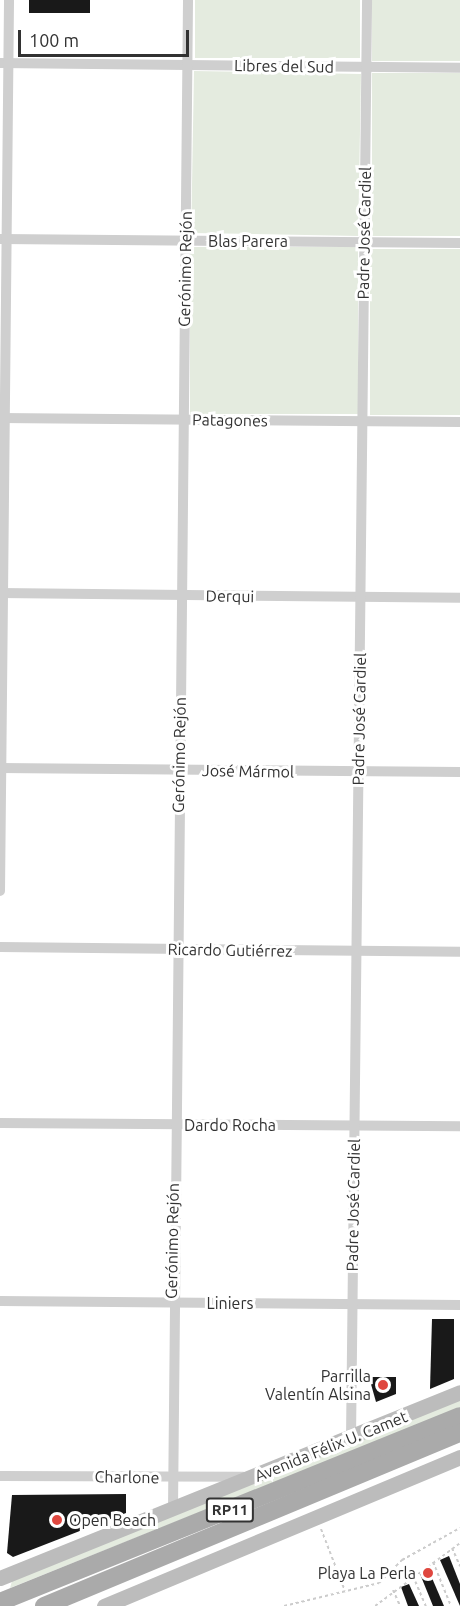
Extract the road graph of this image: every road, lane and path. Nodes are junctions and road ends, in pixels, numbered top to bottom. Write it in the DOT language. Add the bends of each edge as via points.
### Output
graph roads {
  1 [pos="9,0"];
  2 [pos="188,0"];
  3 [pos="367,0"];
  4 [pos="4,63"];
  5 [pos="188,65"];
  6 [pos="366,67"];
  7 [pos="460,68"];
  8 [pos="3,239"];
  9 [pos="185,241"];
  10 [pos="364,242"];
  11 [pos="460,243"];
  12 [pos="2,418"];
  13 [pos="183,420"];
  14 [pos="362,421"];
  15 [pos="460,422"];
  16 [pos="2,593"];
  17 [pos="181,595"];
  18 [pos="360,597"];
  19 [pos="460,598"];
  20 [pos="1,768"];
  21 [pos="178,770"];
  22 [pos="358,772"];
  23 [pos="460,772"];
  24 [pos="0,891"];
  25 [pos="0,947"];
  26 [pos="177,950"];
  27 [pos="356,951"];
  28 [pos="460,952"];
  29 [pos="0,1123"];
  30 [pos="174,1124"];
  31 [pos="354,1125"];
  32 [pos="460,1126"];
  33 [pos="0,1301"];
  34 [pos="172,1303"];
  35 [pos="352,1304"];
  36 [pos="460,1305"];
  37 [pos="460,1392"];
  38 [pos="460,1416"];
  39 [pos="460,1433"];
  40 [pos="351,1439"];
  41 [pos="460,1457"];
  42 [pos="0,1476"];
  43 [pos="254,1477"];
  44 [pos="173,1478"];
  45 [pos="173,1509"];
  46 [pos="321,1528"];
  47 [pos="460,1528"];
  48 [pos="460,1543"];
  49 [pos="452,1548"];
  50 [pos="433,1562"];
  51 [pos="460,1566"];
  52 [pos="413,1576"];
  53 [pos="0,1578"];
  54 [pos="393,1590"];
  55 [pos="345,1591"];
  56 [pos="70,1600"];
  57 [pos="0,1602"];
  58 [pos="44,1606"];
  59 [pos="104,1606"];
  60 [pos="284,1606"];
  61 [pos="375,1606"];
  62 [pos="400,1606"];
  63 [pos="426,1606"];
  64 [pos="451,1606"];
  1 -- 4 [label="street"];
  2 -- 5 [label="street, Gerónimo Rejón"];
  3 -- 6 [label="street, Padre José Cardiel"];
  4 -- 5 [label="street, Libres del Sud"];
  4 -- 8 [label="street"];
  5 -- 6 [label="street, Libres del Sud"];
  5 -- 9 [label="street, Gerónimo Rejón"];
  6 -- 7 [label="street, Libres del Sud"];
  6 -- 10 [label="street, Padre José Cardiel"];
  8 -- 9 [label="street, Blas Parera"];
  8 -- 12 [label="street"];
  9 -- 10 [label="street, Blas Parera"];
  9 -- 13 [label="street, Gerónimo Rejón"];
  10 -- 11 [label="street, Blas Parera"];
  10 -- 14 [label="street, Padre José Cardiel"];
  12 -- 13 [label="street, Patagones"];
  12 -- 16 [label="street"];
  13 -- 14 [label="street, Patagones"];
  13 -- 17 [label="street, Gerónimo Rejón"];
  14 -- 15 [label="street, Patagones"];
  14 -- 18 [label="street, Padre José Cardiel"];
  16 -- 17 [label="street, Derqui"];
  16 -- 20 [label="street"];
  17 -- 18 [label="street, Derqui"];
  17 -- 21 [label="street, Gerónimo Rejón"];
  18 -- 19 [label="street, Derqui"];
  18 -- 22 [label="street, Padre José Cardiel"];
  20 -- 21 [label="street, José Mármol"];
  20 -- 24 [label="street"];
  21 -- 22 [label="street, José Mármol"];
  21 -- 26 [label="street, Gerónimo Rejón"];
  22 -- 23 [label="street, José Mármol"];
  22 -- 27 [label="street, Padre José Cardiel"];
  25 -- 26 [label="street, Ricardo Gutiérrez"];
  26 -- 27 [label="street, Ricardo Gutiérrez"];
  26 -- 30 [label="street, Gerónimo Rejón"];
  27 -- 28 [label="street, Ricardo Gutiérrez"];
  27 -- 31 [label="street, Padre José Cardiel"];
  29 -- 30 [label="street, Dardo Rocha"];
  30 -- 31 [label="street, Dardo Rocha"];
  30 -- 34 [label="street, Gerónimo Rejón"];
  31 -- 32 [label="street, Dardo Rocha"];
  31 -- 35 [label="street, Padre José Cardiel"];
  33 -- 34 [label="street, Liniers"];
  34 -- 35 [label="street, Liniers"];
  34 -- 44 [label="street, Gerónimo Rejón"];
  35 -- 36 [label="street, Liniers"];
  35 -- 40 [label="street, Padre José Cardiel"];
  37 -- 40 [label="main road, Avenida Félix U. Camet"];
  38 -- 57 [label="main road, Avenida Félix U. Camet / RP11"];
  39 -- 56 [label="main road, RP11"];
  40 -- 43 [label="main road, Avenida Félix U. Camet"];
  41 -- 59 [label="main road"];
  42 -- 44 [label="street, Charlone"];
  43 -- 44 [label="street, Charlone"];
  43 -- 45 [label="main road, Avenida Félix U. Camet"];
  44 -- 45 [label="street, Gerónimo Rejón"];
  45 -- 53 [label="main road, Avenida Félix U. Camet"];
  46 -- 55 [label="path"];
  47 -- 55 [label="path" via="402,1560 379,1584"];
  48 -- 49 [label="path"];
  49 -- 50 [label="path"];
  49 -- 51 [label="path"];
  50 -- 52 [label="path"];
  50 -- 64 [label="path"];
  52 -- 54 [label="path"];
  52 -- 63 [label="path"];
  54 -- 61 [label="path"];
  54 -- 62 [label="path"];
  55 -- 60 [label="path"];
  56 -- 58 [label="main road, RP11"];
}
